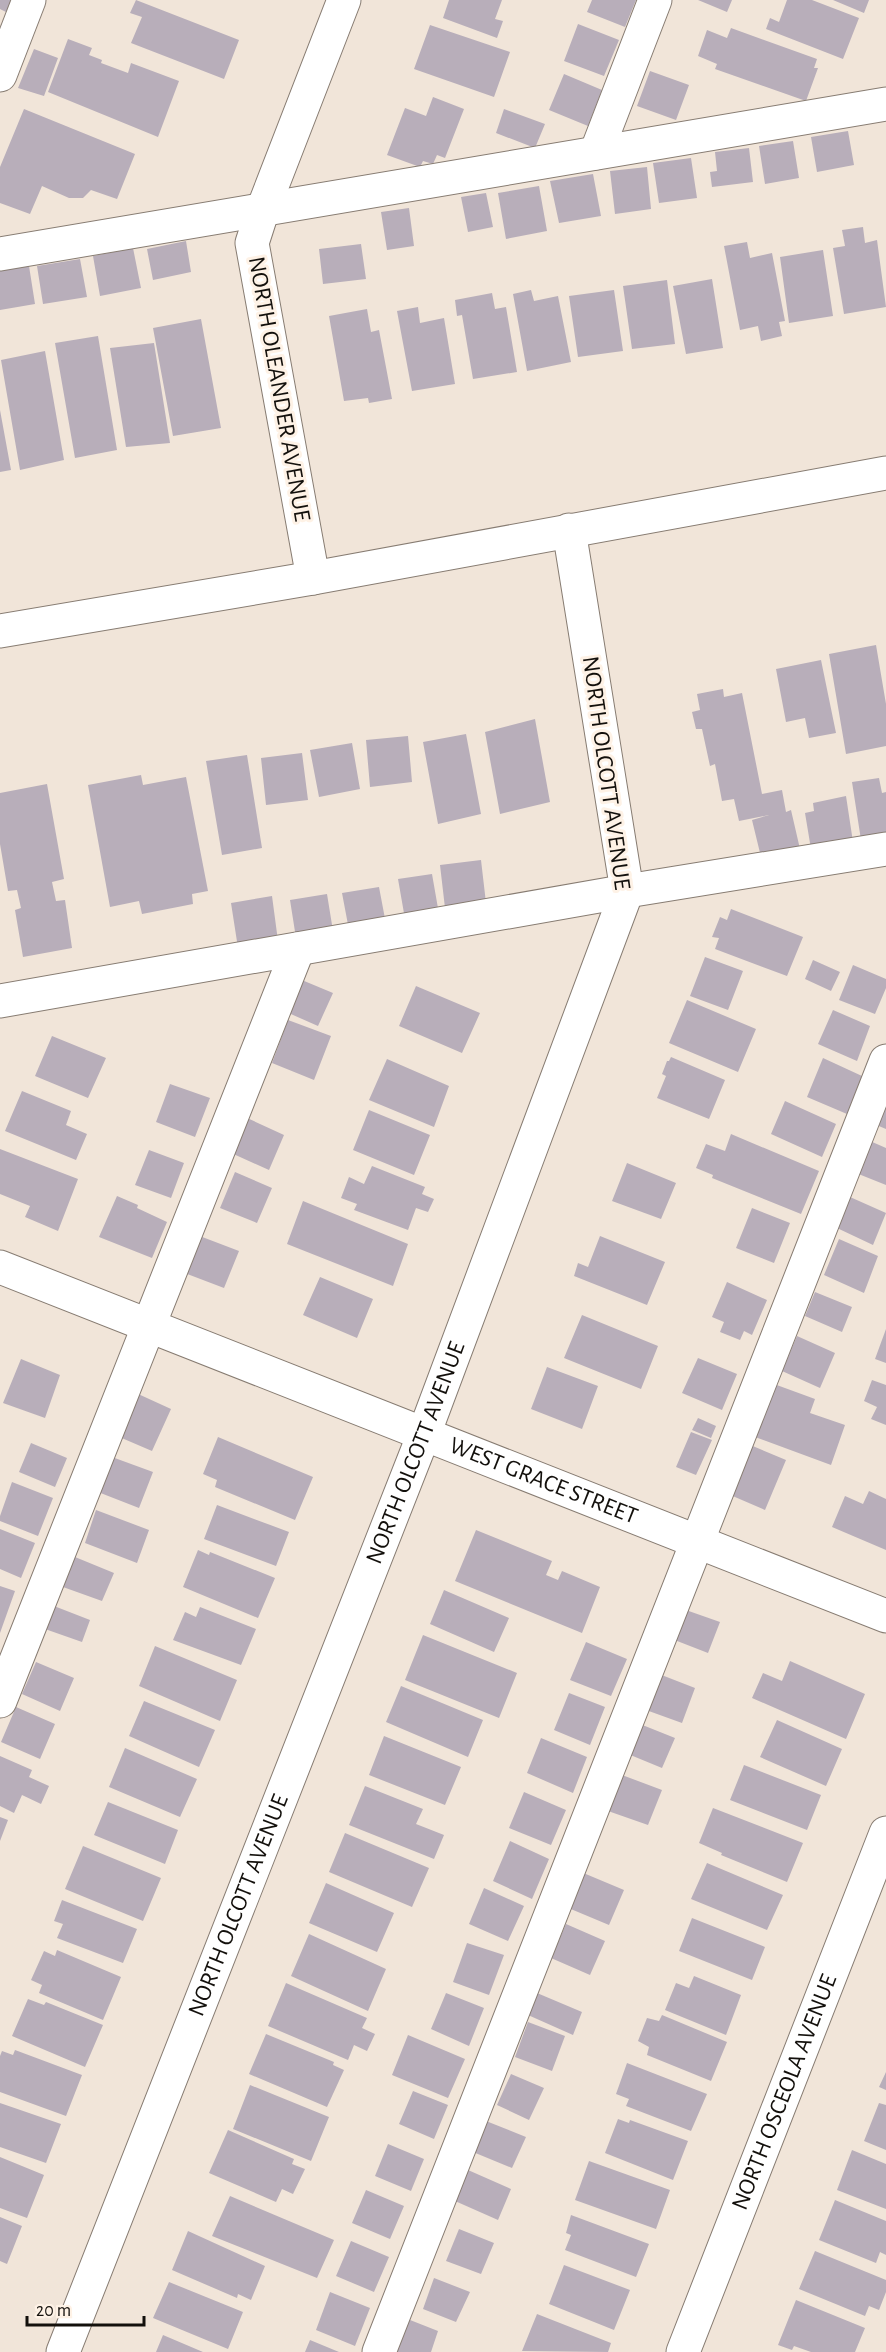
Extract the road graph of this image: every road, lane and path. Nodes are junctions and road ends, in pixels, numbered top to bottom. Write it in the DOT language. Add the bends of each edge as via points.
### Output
graph roads {
  1 [pos="29,0"];
  2 [pos="344,0"];
  3 [pos="655,0"];
  4 [pos="0,75"];
  5 [pos="886,104"];
  6 [pos="596,153"];
  7 [pos="263,209"];
  8 [pos="0,254"];
  9 [pos="886,473"];
  10 [pos="568,530"];
  11 [pos="313,578"];
  12 [pos="0,631"];
  13 [pos="886,849"];
  14 [pos="627,891"];
  15 [pos="298,949"];
  16 [pos="0,1001"];
  17 [pos="886,1061"];
  18 [pos="0,1267"];
  19 [pos="148,1325"];
  20 [pos="424,1434"];
  21 [pos="696,1541"];
  22 [pos="886,1616"];
  23 [pos="0,1701"];
  24 [pos="886,1833"];
  25 [pos="63,2352"];
  26 [pos="379,2352"];
  27 [pos="683,2352"];
  1 -- 4 [label="street"];
  2 -- 7 [label="street, NORTH OLEANDER AVENUE"];
  3 -- 6 [label="street"];
  5 -- 6 [label="street"];
  6 -- 7 [label="street"];
  7 -- 8 [label="street"];
  7 -- 11 [label="street, NORTH OLEANDER AVENUE" via="252,243"];
  9 -- 10 [label="street"];
  10 -- 11 [label="street"];
  10 -- 14 [label="street, NORTH OLCOTT AVENUE"];
  11 -- 12 [label="street"];
  13 -- 14 [label="street"];
  14 -- 15 [label="street"];
  14 -- 20 [label="street, NORTH OLCOTT AVENUE"];
  15 -- 16 [label="street"];
  15 -- 19 [label="street"];
  17 -- 21 [label="street"];
  18 -- 19 [label="street, WEST GRACE STREET"];
  19 -- 20 [label="street, WEST GRACE STREET"];
  19 -- 23 [label="street"];
  20 -- 21 [label="street, WEST GRACE STREET"];
  20 -- 25 [label="street, NORTH OLCOTT AVENUE"];
  21 -- 22 [label="street, WEST GRACE STREET"];
  21 -- 26 [label="street"];
  24 -- 27 [label="street, NORTH OSCEOLA AVENUE"];
}
